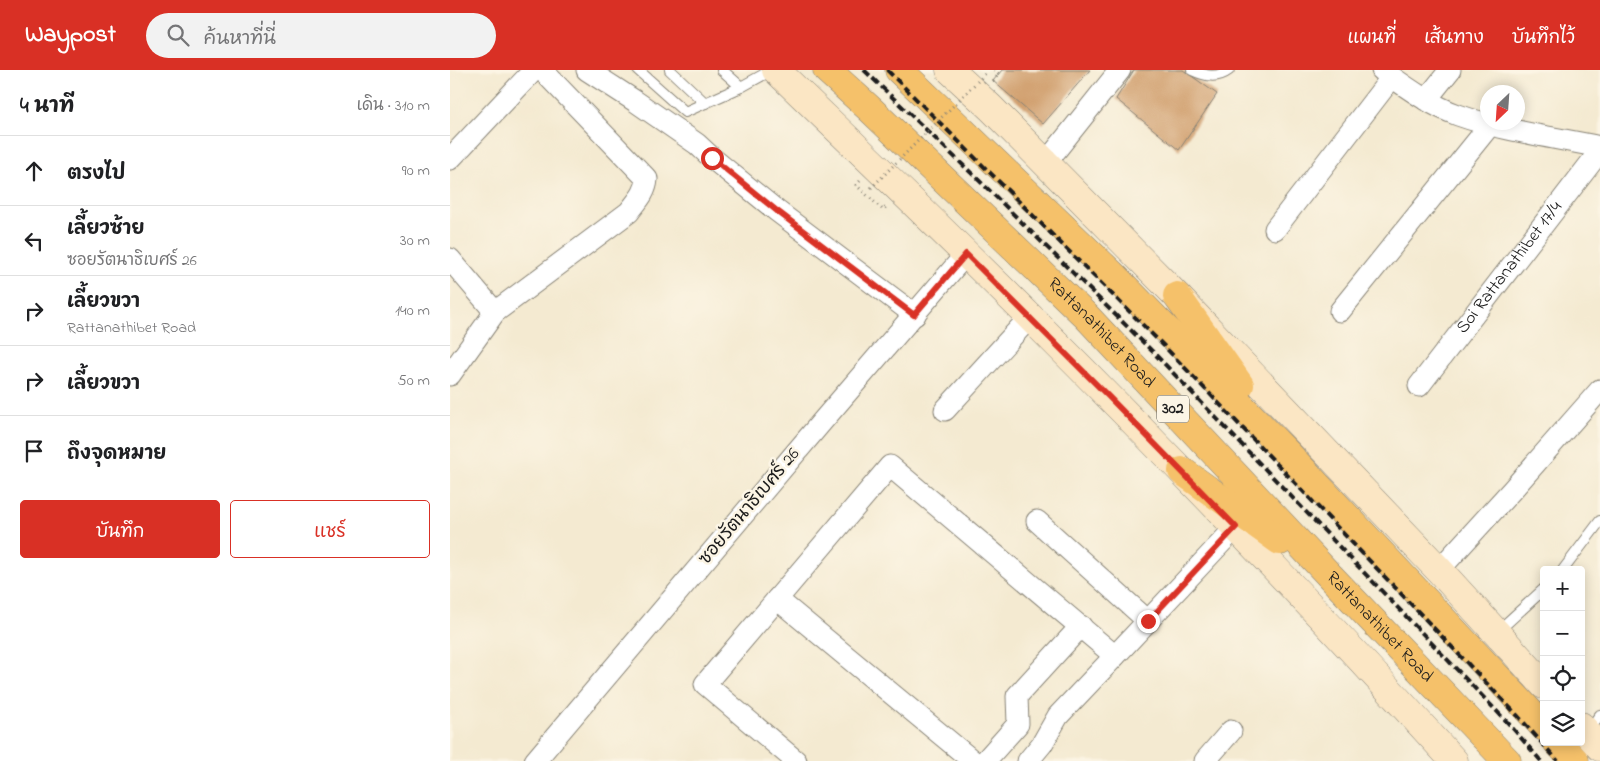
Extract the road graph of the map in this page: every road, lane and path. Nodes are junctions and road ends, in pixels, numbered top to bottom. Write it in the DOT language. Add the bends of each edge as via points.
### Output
graph roads {
  1 [pos="534,70"];
  2 [pos="542,70"];
  3 [pos="587,70"];
  4 [pos="638,70"];
  5 [pos="670,70"];
  6 [pos="722,70"];
  7 [pos="772,70"];
  8 [pos="776,70"];
  9 [pos="827,70"];
  10 [pos="899,70"];
  11 [pos="950,70"];
  12 [pos="1120,70"];
  13 [pos="1192,70"];
  14 [pos="1229,70"];
  15 [pos="1450,70"];
  16 [pos="985,74"];
  17 [pos="1387,74"];
  18 [pos="741,87"];
  19 [pos="1426,100"];
  20 [pos="705,103"];
  21 [pos="1480,122"];
  22 [pos="1486,130"];
  23 [pos="1515,130"];
  24 [pos="1600,147"];
  25 [pos="1600,151"];
  26 [pos="450,158"];
  27 [pos="1045,164"];
  28 [pos="871,188"];
  29 [pos="1275,228"];
  30 [pos="966,254"];
  31 [pos="450,260"];
  32 [pos="1177,296"];
  33 [pos="1340,311"];
  34 [pos="495,312"];
  35 [pos="914,315"];
  36 [pos="1030,317"];
  37 [pos="450,375"];
  38 [pos="1419,386"];
  39 [pos="1600,390"];
  40 [pos="945,410"];
  41 [pos="1288,454"];
  42 [pos="1182,471"];
  43 [pos="1037,521"];
  44 [pos="1600,521"];
  45 [pos="1236,527"];
  46 [pos="1566,566"];
  47 [pos="1439,570"];
  48 [pos="1329,575"];
  49 [pos="1540,593"];
  50 [pos="777,599"];
  51 [pos="1148,621"];
  52 [pos="1081,626"];
  53 [pos="1496,633"];
  54 [pos="1115,656"];
  55 [pos="1540,681"];
  56 [pos="1540,723"];
  57 [pos="1231,731"];
  58 [pos="1562,746"];
  59 [pos="535,761"];
  60 [pos="796,761"];
  61 [pos="973,761"];
  62 [pos="985,761"];
  63 [pos="1028,761"];
  64 [pos="1204,761"];
  65 [pos="1454,761"];
  66 [pos="1507,761"];
  67 [pos="1575,761"];
  1 -- 26 [label="street"];
  2 -- 34 [label="street" via="647,179 647,186 629,212"];
  3 -- 35 [label="street" via="697,144 777,211"];
  4 -- 20 [label="lane" via="685,112"];
  5 -- 20 [label="lane"];
  6 -- 18 [label="lane"];
  7 -- 18 [label="lane"];
  8 -- 30 [label="main road, Rattanathibet Road / 302"];
  9 -- 48 [label="main road, Rattanathibet Road / 302" via="1087,317"];
  10 -- 41 [label="main road" via="1114,276"];
  11 -- 27 [label="main road"];
  12 -- 27 [label="street"];
  13 -- 14 [label="lane" via="1210,77"];
  15 -- 19 [label="street"];
  16 -- 28 [label="path, bridge"];
  17 -- 19 [label="street"];
  17 -- 29 [label="street"];
  18 -- 20 [label="lane"];
  19 -- 21 [label="street" via="1456,115"];
  22 -- 33 [label="street"];
  23 -- 24 [label="street"];
  25 -- 38 [label="street, Soi Rattanathibet 17/4"];
  27 -- 32 [label="main road"];
  30 -- 35 [label="street, ซอยรัตนาธิเบศร์ 26"];
  30 -- 36 [label="main road, Rattanathibet Road / 302"];
  31 -- 34 [label="street"];
  32 -- 41 [label="main road"];
  32 -- 47 [label="main road"];
  34 -- 37 [label="street"];
  35 -- 59 [label="street, ซอยรัตนาธิเบศร์ 26"];
  36 -- 40 [label="street"];
  36 -- 42 [label="main road, Rattanathibet Road / 302"];
  39 -- 47 [label="street"];
  41 -- 56 [label="main road"];
  42 -- 45 [label="main road, Rattanathibet Road / 302"];
  42 -- 48 [label="main road"];
  43 -- 51 [label="street"];
  44 -- 46 [label="lane"];
  45 -- 51 [label="street"];
  45 -- 65 [label="main road, Rattanathibet Road / 302"];
  47 -- 53 [label="main road"];
  48 -- 66 [label="main road, Rattanathibet Road / 302"];
  49 -- 53 [label="lane"];
  50 -- 52 [label="street" via="890,466"];
  50 -- 60 [label="street" via="705,684"];
  50 -- 61 [label="street"];
  51 -- 54 [label="street"];
  52 -- 54 [label="street"];
  52 -- 62 [label="street" via="1017,696 1018,724"];
  53 -- 55 [label="main road"];
  54 -- 63 [label="street" via="1058,716"];
  57 -- 64 [label="street"];
  58 -- 67 [label="main road"];
}
